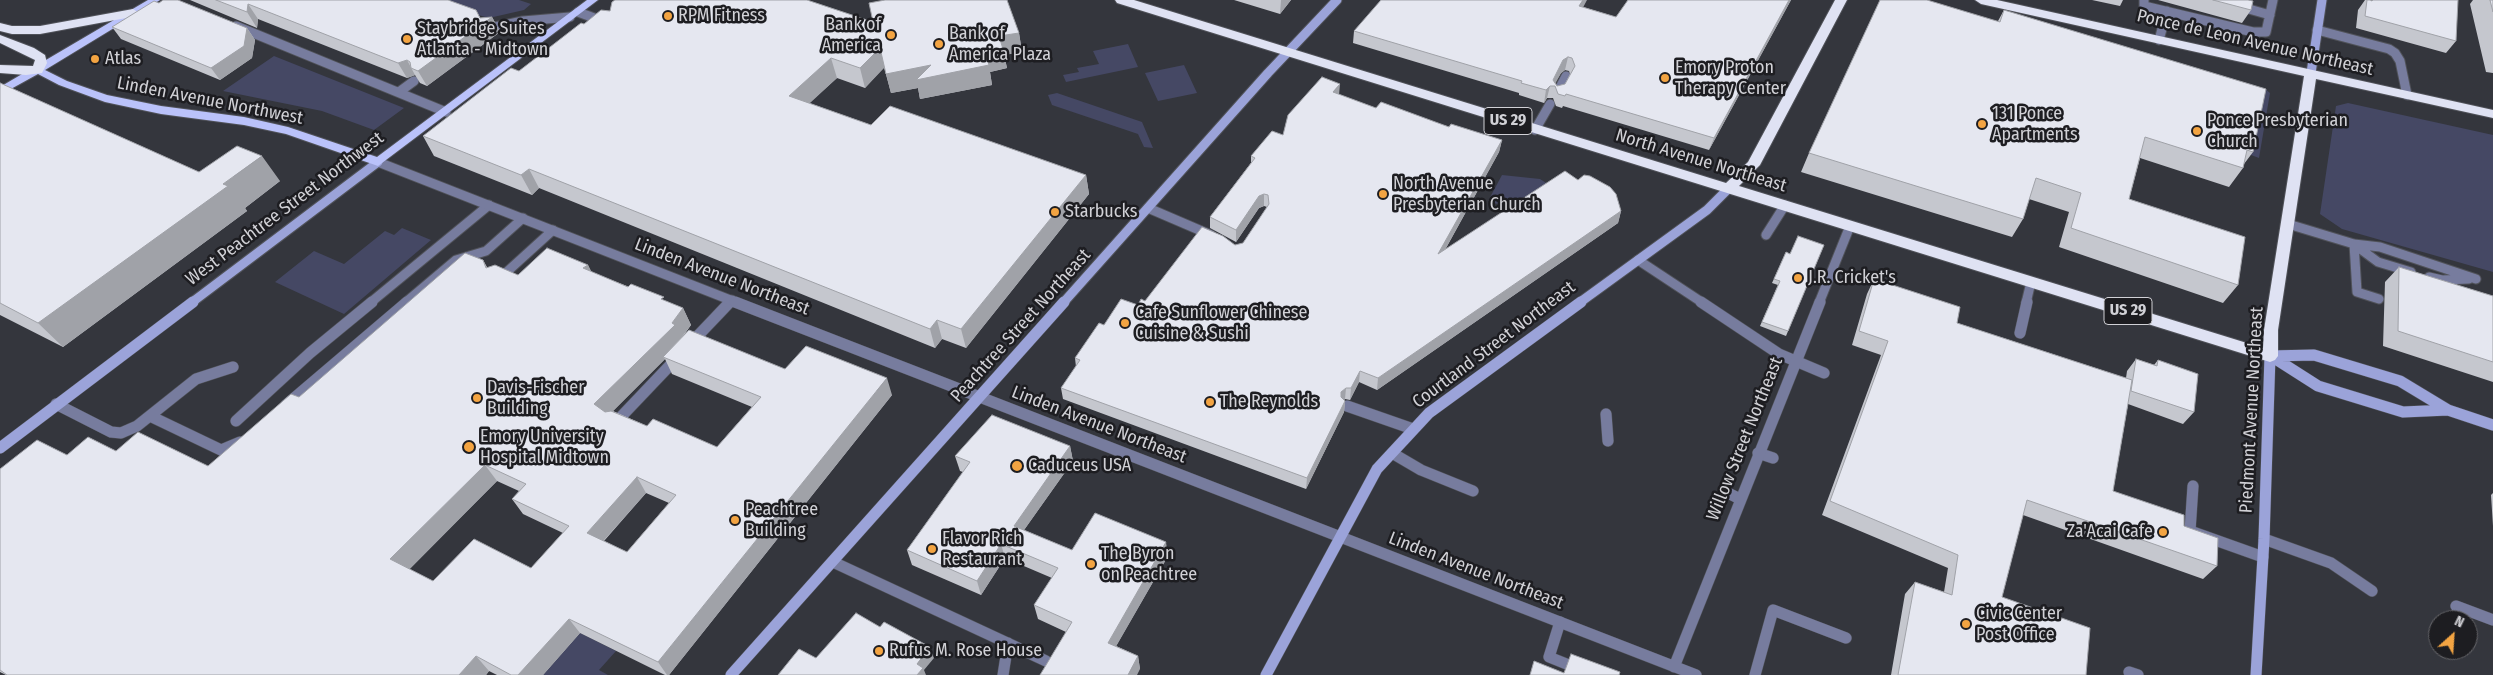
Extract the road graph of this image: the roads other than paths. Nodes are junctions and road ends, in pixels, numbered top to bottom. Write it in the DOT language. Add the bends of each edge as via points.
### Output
graph roads {
  1 [pos="155,0"];
  2 [pos="593,0"];
  3 [pos="1121,0"];
  4 [pos="1337,0"];
  5 [pos="1841,0"];
  6 [pos="1980,0"];
  7 [pos="2144,0"];
  8 [pos="2273,0"];
  9 [pos="2322,0"];
  10 [pos="2214,1"];
  11 [pos="2167,12"];
  12 [pos="133,13"];
  13 [pos="574,14"];
  14 [pos="2270,15"];
  15 [pos="230,24"];
  16 [pos="615,26"];
  17 [pos="0,27"];
  18 [pos="490,28"];
  19 [pos="2360,29"];
  20 [pos="2317,30"];
  21 [pos="0,39"];
  22 [pos="2159,40"];
  23 [pos="2359,41"];
  24 [pos="1288,52"];
  25 [pos="0,69"];
  26 [pos="38,70"];
  27 [pos="2310,73"];
  28 [pos="1566,76"];
  29 [pos="414,81"];
  30 [pos="0,92"];
  31 [pos="399,92"];
  32 [pos="1557,93"];
  33 [pos="2407,94"];
  34 [pos="1550,104"];
  35 [pos="446,112"];
  36 [pos="2493,114"];
  37 [pos="1536,130"];
  38 [pos="378,162"];
  39 [pos="1729,188"];
  40 [pos="490,205"];
  41 [pos="1785,205"];
  42 [pos="1148,208"];
  43 [pos="523,218"];
  44 [pos="2288,224"];
  45 [pos="1850,226"];
  46 [pos="553,230"];
  47 [pos="1766,235"];
  48 [pos="1221,240"];
  49 [pos="2354,244"];
  50 [pos="1638,260"];
  51 [pos="499,280"];
  52 [pos="2031,282"];
  53 [pos="2379,299"];
  54 [pos="732,300"];
  55 [pos="2020,332"];
  56 [pos="2270,356"];
  57 [pos="1796,361"];
  58 [pos="233,367"];
  59 [pos="1824,373"];
  60 [pos="980,398"];
  61 [pos="56,404"];
  62 [pos="1347,406"];
  63 [pos="280,410"];
  64 [pos="2448,410"];
  65 [pos="1606,414"];
  66 [pos="150,416"];
  67 [pos="617,421"];
  68 [pos="236,422"];
  69 [pos="2493,425"];
  70 [pos="1413,429"];
  71 [pos="252,434"];
  72 [pos="1608,441"];
  73 [pos="0,448"];
  74 [pos="1392,453"];
  75 [pos="1758,454"];
  76 [pos="1773,458"];
  77 [pos="2194,486"];
  78 [pos="1473,492"];
  79 [pos="1340,536"];
  80 [pos="2264,539"];
  81 [pos="2263,557"];
  82 [pos="834,562"];
  83 [pos="2372,591"];
  84 [pos="2456,606"];
  85 [pos="2493,620"];
  86 [pos="1560,622"];
  87 [pos="1846,638"];
  88 [pos="1008,643"];
  89 [pos="1046,661"];
  90 [pos="1674,667"];
  91 [pos="731,675"];
  92 [pos="1003,675"];
  93 [pos="1266,675"];
  94 [pos="1594,675"];
  95 [pos="1696,675"];
  96 [pos="1755,675"];
  97 [pos="2256,675"];
  1 -- 12 [label="main road"];
  2 -- 13 [label="main road, West Peachtree Street Northwest"];
  3 -- 24 [label="highway, North Avenue Northeast / US 29"];
  4 -- 24 [label="main road, Peachtree Street Northeast"];
  5 -- 39 [label="highway" via="1754,165"];
  6 -- 22 [label="highway, Ponce de Leon Avenue Northeast"];
  7 -- 11 [label="street" via="2144,6"];
  8 -- 14 [label="street"];
  9 -- 20 [label="main road, Piedmont Avenue Northeast"];
  10 -- 14 [label="street"];
  11 -- 14 [label="street" via="2178,10 2254,32 2266,32"];
  11 -- 22 [label="street"];
  12 -- 17 [label="highway" via="40,30"];
  12 -- 26 [label="main road"];
  13 -- 16 [label="street"];
  13 -- 18 [label="street"];
  13 -- 35 [label="main road, West Peachtree Street Northwest"];
  15 -- 31 [label="street"];
  19 -- 23 [label="street"];
  20 -- 23 [label="street"];
  20 -- 27 [label="main road, Piedmont Avenue Northeast"];
  21 -- 26 [label="highway" via="41,58"];
  22 -- 27 [label="highway, Ponce de Leon Avenue Northeast"];
  23 -- 33 [label="street" via="2396,53"];
  24 -- 37 [label="highway, North Avenue Northeast / US 29"];
  24 -- 42 [label="main road, Peachtree Street Northeast"];
  25 -- 26 [label="highway"];
  26 -- 30 [label="main road"];
  26 -- 38 [label="main road, Linden Avenue Northwest" via="105,98 288,131"];
  27 -- 33 [label="highway, Ponce de Leon Avenue Northeast"];
  27 -- 44 [label="highway, Piedmont Avenue Northeast"];
  28 -- 32 [label="street"];
  29 -- 31 [label="street"];
  31 -- 35 [label="street"];
  33 -- 36 [label="highway, Ponce de Leon Avenue Northeast"];
  34 -- 37 [label="street"];
  35 -- 38 [label="main road, West Peachtree Street Northwest"];
  37 -- 39 [label="highway, North Avenue Northeast / US 29"];
  38 -- 40 [label="street, Linden Avenue Northeast"];
  38 -- 61 [label="main road, West Peachtree Street Northwest"];
  39 -- 41 [label="highway, North Avenue Northeast / US 29"];
  39 -- 50 [label="main road, Courtland Street Northeast" via="1706,210"];
  40 -- 43 [label="street, Linden Avenue Northeast"];
  40 -- 68 [label="street" via="310,353"];
  41 -- 45 [label="highway, North Avenue Northeast / US 29"];
  41 -- 47 [label="street"];
  42 -- 48 [label="street"];
  42 -- 60 [label="main road, Peachtree Street Northeast"];
  43 -- 46 [label="street, Linden Avenue Northeast"];
  43 -- 63 [label="street" via="486,251 456,260"];
  44 -- 49 [label="street"];
  44 -- 56 [label="highway, Piedmont Avenue Northeast" via="2271,330"];
  45 -- 52 [label="highway, North Avenue Northeast / US 29"];
  45 -- 57 [label="street, Willow Street Northeast"];
  46 -- 51 [label="street"];
  46 -- 54 [label="street, Linden Avenue Northeast"];
  49 -- 49 [label="street" via="2378,262 2442,280 2476,280 2408,255"];
  49 -- 53 [label="street" via="2357,292"];
  50 -- 57 [label="street" via="1779,354"];
  50 -- 70 [label="main road, Courtland Street Northeast" via="1429,413"];
  52 -- 55 [label="street"];
  52 -- 56 [label="highway, North Avenue Northeast / US 29"];
  54 -- 60 [label="street, Linden Avenue Northeast"];
  54 -- 67 [label="street"];
  56 -- 64 [label="main road, North Avenue Northeast" via="2314,355 2400,381"];
  56 -- 64 [label="main road, North Avenue Northeast" via="2318,386 2404,412"];
  56 -- 80 [label="main road, Piedmont Avenue Northeast"];
  57 -- 59 [label="street"];
  57 -- 75 [label="street, Willow Street Northeast"];
  58 -- 66 [label="street" via="196,379"];
  60 -- 79 [label="street, Linden Avenue Northeast"];
  60 -- 82 [label="main road, Peachtree Street Northeast"];
  61 -- 66 [label="street" via="111,432 121,433"];
  61 -- 73 [label="main road, West Peachtree Street Northwest"];
  62 -- 70 [label="street"];
  64 -- 69 [label="main road, North Avenue Northeast"];
  65 -- 72 [label="street"];
  66 -- 71 [label="street" via="221,450"];
  70 -- 74 [label="main road, Courtland Street Northeast"];
  74 -- 78 [label="street" via="1421,470"];
  74 -- 79 [label="main road, Courtland Street Northeast" via="1377,469"];
  75 -- 76 [label="street"];
  75 -- 90 [label="street, Willow Street Northeast" via="1735,496"];
  77 -- 81 [label="street" via="2190,531"];
  79 -- 86 [label="street, Linden Avenue Northeast"];
  79 -- 93 [label="main road, Courtland Street Northeast"];
  80 -- 81 [label="main road, Piedmont Avenue Northeast"];
  80 -- 83 [label="street" via="2331,563"];
  81 -- 97 [label="main road, Piedmont Avenue Northeast"];
  82 -- 88 [label="street"];
  82 -- 91 [label="main road, Peachtree Street Northeast"];
  84 -- 85 [label="street"];
  86 -- 90 [label="street, Linden Avenue Northeast"];
  86 -- 94 [label="street" via="1549,657"];
  87 -- 96 [label="street" via="1773,610"];
  88 -- 89 [label="street"];
  88 -- 92 [label="street"];
  90 -- 95 [label="street, Linden Avenue Northeast"];
}
